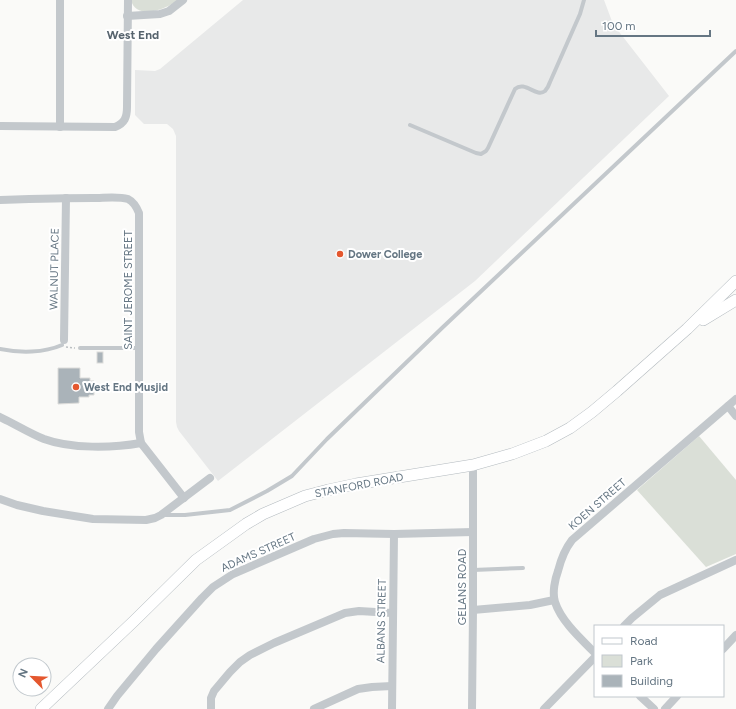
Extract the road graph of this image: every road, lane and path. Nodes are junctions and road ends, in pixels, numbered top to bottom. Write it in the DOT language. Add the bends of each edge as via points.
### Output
graph roads {
  1 [pos="60,0"];
  2 [pos="128,0"];
  3 [pos="183,0"];
  4 [pos="584,0"];
  5 [pos="128,16"];
  6 [pos="736,51"];
  7 [pos="410,125"];
  8 [pos="0,126"];
  9 [pos="60,127"];
  10 [pos="66,198"];
  11 [pos="0,200"];
  12 [pos="736,282"];
  13 [pos="736,300"];
  14 [pos="687,329"];
  15 [pos="63,344"];
  16 [pos="80,348"];
  17 [pos="139,348"];
  18 [pos="0,349"];
  19 [pos="736,399"];
  20 [pos="728,406"];
  21 [pos="736,416"];
  22 [pos="0,417"];
  23 [pos="141,443"];
  24 [pos="473,466"];
  25 [pos="210,478"];
  26 [pos="184,498"];
  27 [pos="0,499"];
  28 [pos="161,515"];
  29 [pos="473,532"];
  30 [pos="394,534"];
  31 [pos="736,560"];
  32 [pos="523,568"];
  33 [pos="473,570"];
  34 [pos="554,600"];
  35 [pos="473,610"];
  36 [pos="392,613"];
  37 [pos="625,625"];
  38 [pos="736,635"];
  39 [pos="724,648"];
  40 [pos="594,652"];
  41 [pos="594,658"];
  42 [pos="392,686"];
  43 [pos="641,697"];
  44 [pos="676,697"];
  45 [pos="41,709"];
  46 [pos="108,709"];
  47 [pos="211,709"];
  48 [pos="314,709"];
  49 [pos="392,709"];
  50 [pos="472,709"];
  51 [pos="544,709"];
  52 [pos="654,709"];
  53 [pos="665,709"];
  1 -- 9 [label="street"];
  2 -- 5 [label="street"];
  3 -- 5 [label="street" via="160,14"];
  4 -- 7 [label="lane" via="546,91 538,92 518,86 488,148 481,154"];
  5 -- 9 [label="street" via="127,116 124,121 115,127"];
  6 -- 28 [label="lane" via="442,328 292,476 230,510"];
  8 -- 9 [label="street"];
  10 -- 11 [label="street, SAINT JEROME STREET"];
  10 -- 15 [label="street, WALNUT PLACE"];
  10 -- 17 [label="street, SAINT JEROME STREET" via="128,199 137,208"];
  12 -- 14 [label="main road, STANFORD ROAD"];
  13 -- 14 [label="main road, STANFORD ROAD"];
  14 -- 24 [label="main road, STANFORD ROAD" via="617,391 570,428 546,441"];
  15 -- 16 [label="path"];
  15 -- 18 [label="lane" via="50,349 32,351"];
  16 -- 17 [label="lane"];
  17 -- 23 [label="street, SAINT JEROME STREET"];
  19 -- 20 [label="street, KOEN STREET"];
  20 -- 21 [label="street"];
  20 -- 34 [label="street, KOEN STREET" via="572,540 563,554 556,577"];
  22 -- 23 [label="street" via="45,439 65,444 126,446"];
  23 -- 26 [label="street"];
  24 -- 29 [label="street, GELANS ROAD"];
  24 -- 45 [label="main road, STANFORD ROAD" via="328,490 305,496 263,514 196,560"];
  25 -- 26 [label="street"];
  26 -- 28 [label="street"];
  27 -- 28 [label="street" via="43,511 93,519 146,520"];
  29 -- 30 [label="street, ADAMS STREET"];
  29 -- 33 [label="street, GELANS ROAD"];
  30 -- 36 [label="street, ALBANS STREET"];
  30 -- 46 [label="street, ADAMS STREET" via="344,533 314,539 223,580 202,598 156,649"];
  31 -- 37 [label="street" via="660,595"];
  32 -- 33 [label="lane"];
  33 -- 35 [label="street, GELANS ROAD"];
  34 -- 35 [label="street" via="530,606"];
  34 -- 40 [label="street" via="572,629"];
  35 -- 50 [label="street, GELANS ROAD"];
  36 -- 42 [label="street, ALBANS STREET"];
  36 -- 47 [label="street" via="345,613 250,655 240,662 214,691"];
  38 -- 39 [label="street"];
  41 -- 51 [label="street"];
  42 -- 48 [label="street" via="358,690"];
  42 -- 49 [label="street, ALBANS STREET"];
  43 -- 52 [label="street"];
  44 -- 53 [label="street"];
}
